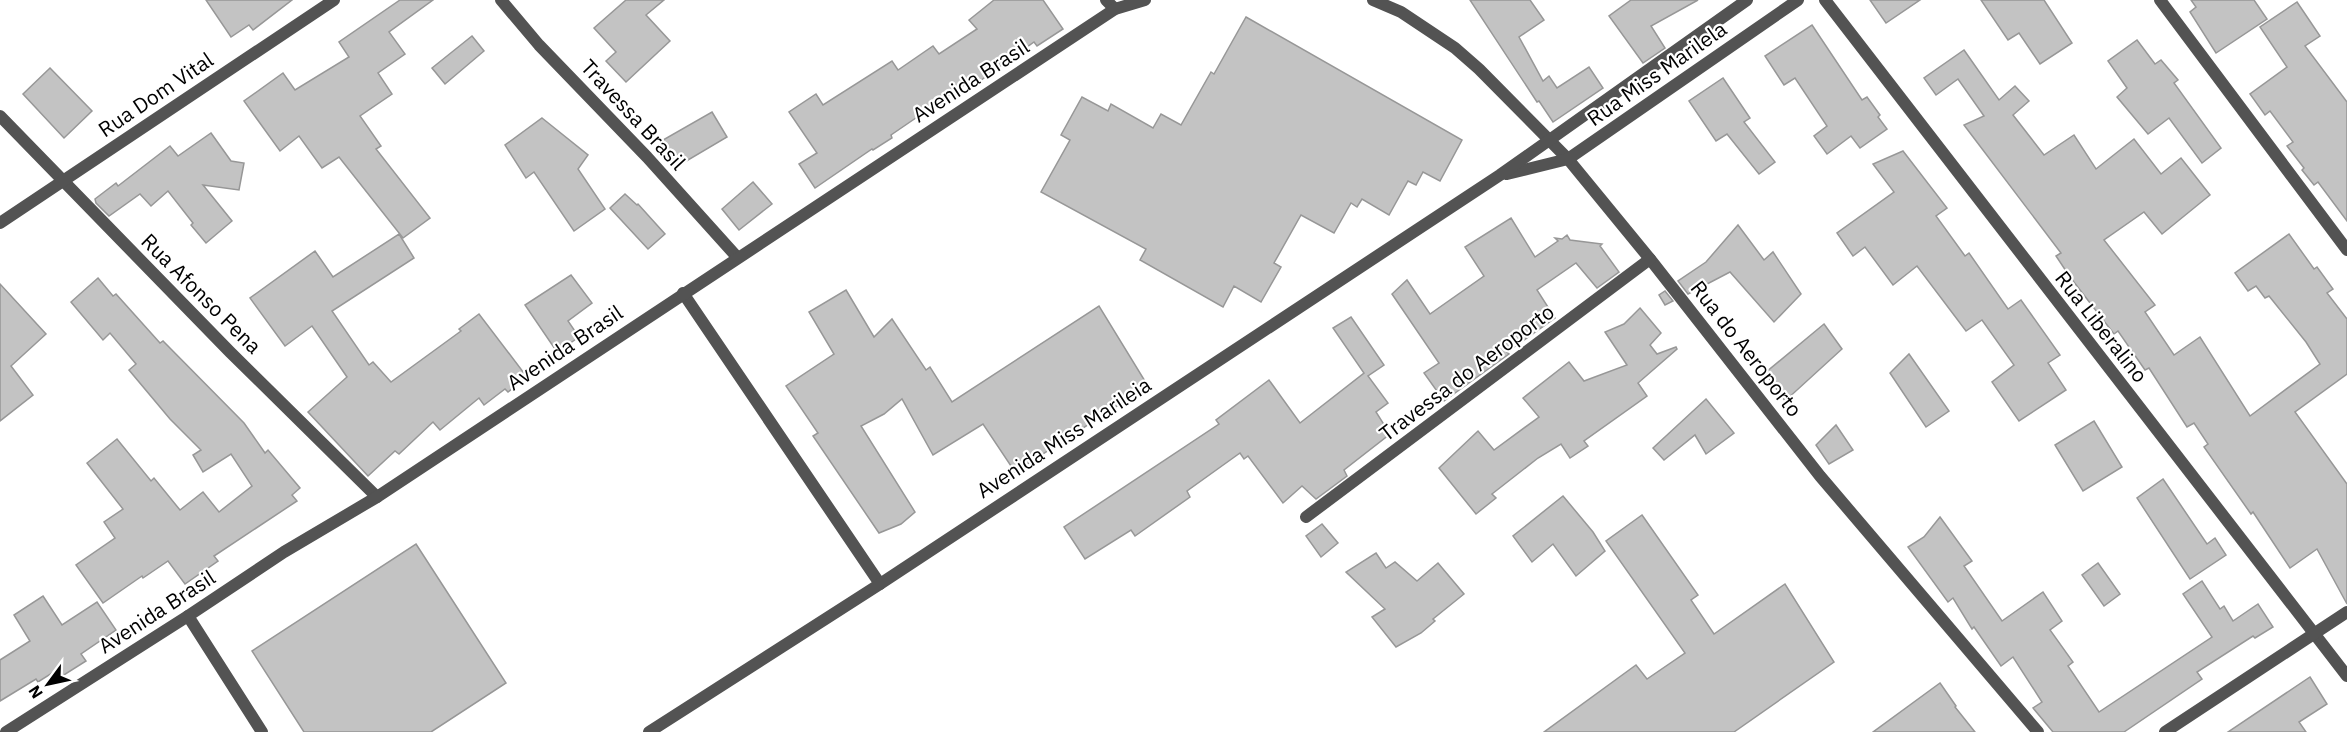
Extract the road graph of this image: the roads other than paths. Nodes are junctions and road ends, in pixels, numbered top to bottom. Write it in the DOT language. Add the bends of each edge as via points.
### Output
graph roads {
  1 [pos="334,0"];
  2 [pos="501,0"];
  3 [pos="1146,0"];
  4 [pos="1373,0"];
  5 [pos="1747,0"];
  6 [pos="1798,0"];
  7 [pos="1825,0"];
  8 [pos="2160,0"];
  9 [pos="1111,4"];
  10 [pos="1400,6"];
  11 [pos="0,116"];
  12 [pos="1549,140"];
  13 [pos="1568,159"];
  14 [pos="1500,175"];
  15 [pos="63,181"];
  16 [pos="0,223"];
  17 [pos="2347,250"];
  18 [pos="737,257"];
  19 [pos="1650,259"];
  20 [pos="683,293"];
  21 [pos="377,497"];
  22 [pos="1306,517"];
  23 [pos="880,584"];
  24 [pos="2347,612"];
  25 [pos="188,616"];
  26 [pos="2314,635"];
  27 [pos="2347,676"];
  28 [pos="25,721"];
  29 [pos="6,732"];
  30 [pos="32,732"];
  31 [pos="262,732"];
  32 [pos="649,732"];
  33 [pos="2038,732"];
  34 [pos="2165,732"];
  1 -- 15 [label="street, Rua Dom Vital"];
  2 -- 18 [label="street, Travessa Brasil"];
  3 -- 9 [label="street, Avenida Brasil"];
  4 -- 10 [label="street, Rua do Aeroporto"];
  5 -- 12 [label="street, Rua Miss Marilela"];
  6 -- 13 [label="street, Rua Miss Marilela"];
  7 -- 26 [label="street, Rua Liberalino"];
  8 -- 17 [label="street"];
  9 -- 18 [label="street, Avenida Brasil"];
  10 -- 12 [label="street, Rua do Aeroporto" via="1479,69"];
  11 -- 15 [label="street, Rua Afonso Pena"];
  12 -- 13 [label="street, Rua do Aeroporto"];
  12 -- 14 [label="street, Avenida Miss Marileia"];
  13 -- 14 [label="street, Avenida Miss Marileia"];
  13 -- 19 [label="street, Rua do Aeroporto"];
  14 -- 23 [label="street, Avenida Miss Marileia"];
  15 -- 16 [label="street, Rua Dom Vital"];
  15 -- 21 [label="street, Rua Afonso Pena"];
  18 -- 20 [label="street, Avenida Brasil"];
  19 -- 22 [label="street, Travessa do Aeroporto"];
  19 -- 33 [label="street, Rua do Aeroporto" via="1820,476"];
  20 -- 21 [label="street, Avenida Brasil"];
  20 -- 23 [label="street"];
  21 -- 25 [label="street, Avenida Brasil" via="284,552"];
  23 -- 32 [label="street, Avenida Miss Marileia"];
  24 -- 26 [label="street"];
  25 -- 28 [label="street, Avenida Brasil"];
  25 -- 31 [label="street"];
  26 -- 27 [label="street, Rua Liberalino"];
  26 -- 34 [label="street"];
  28 -- 29 [label="street, Avenida Brasil"];
  28 -- 30 [label="street"];
}
